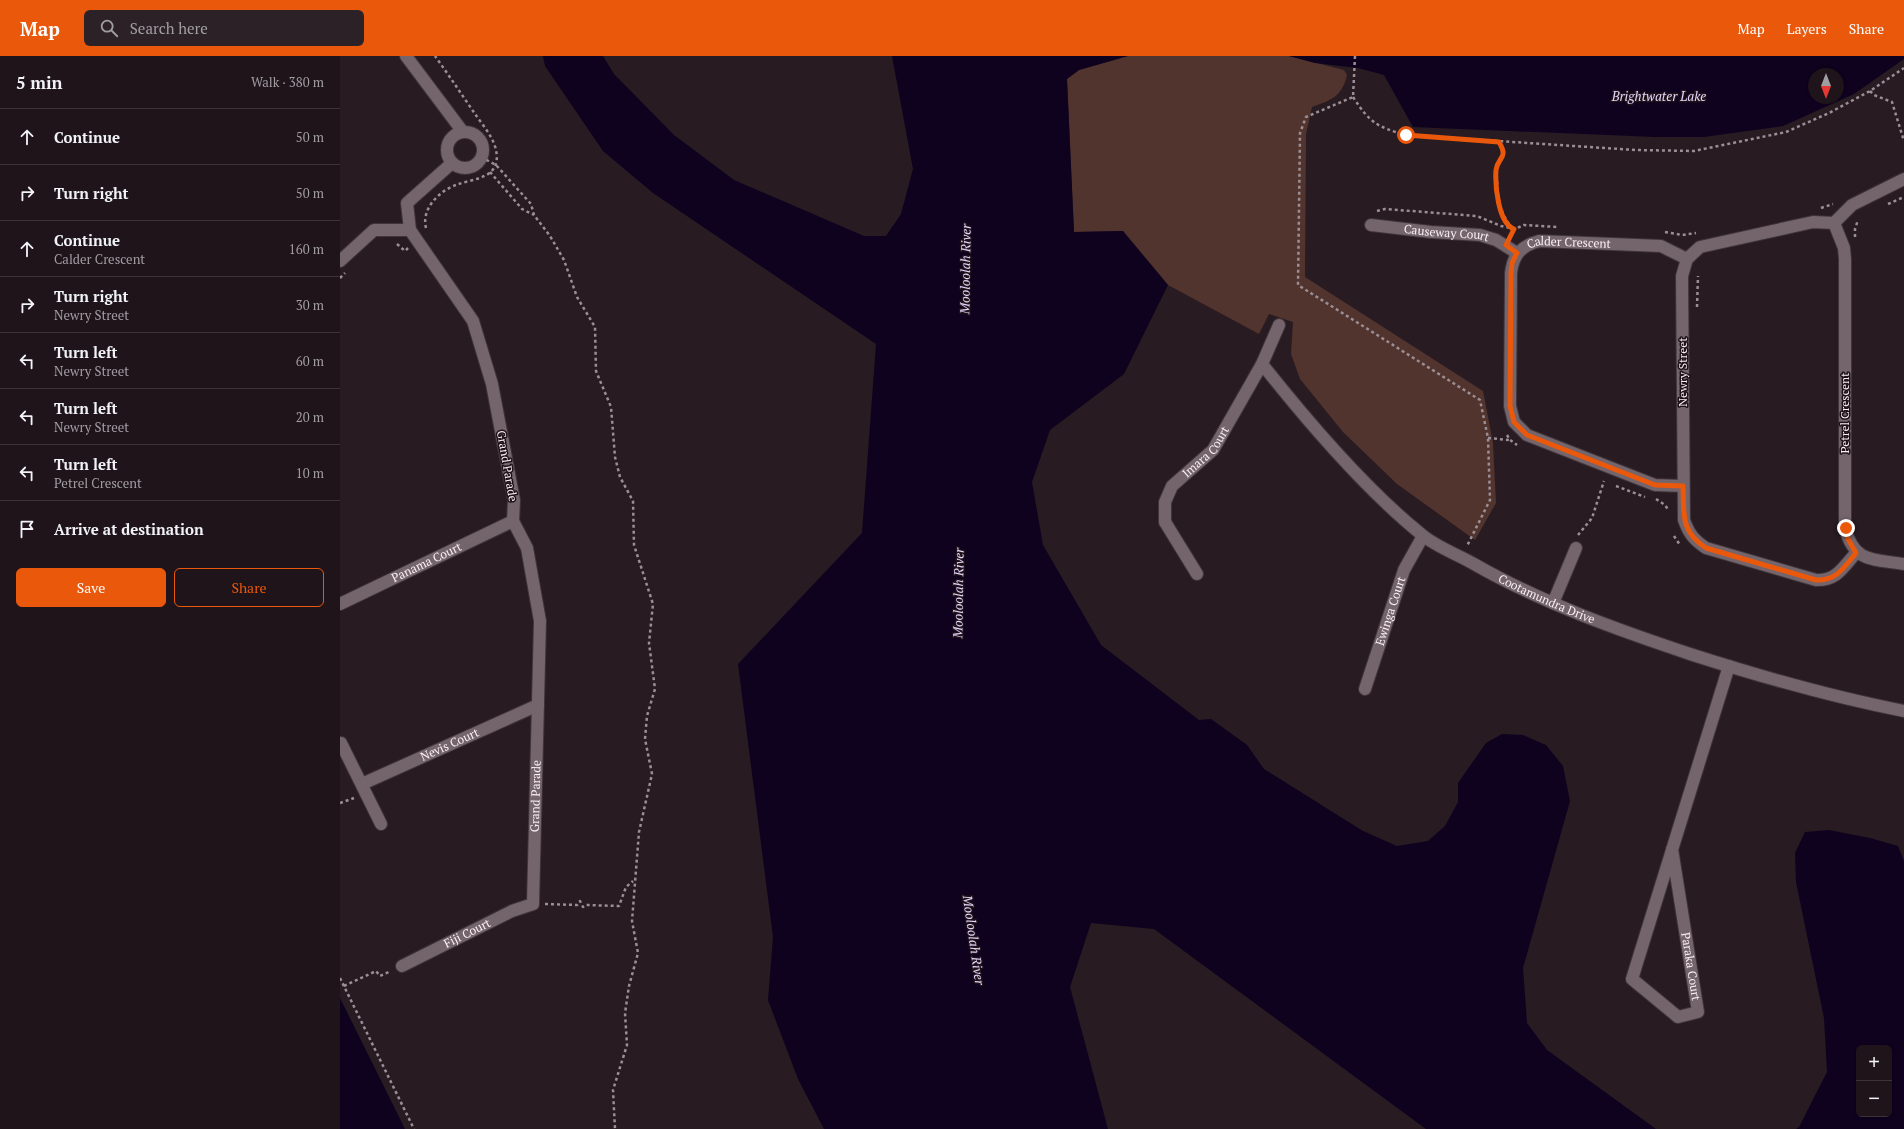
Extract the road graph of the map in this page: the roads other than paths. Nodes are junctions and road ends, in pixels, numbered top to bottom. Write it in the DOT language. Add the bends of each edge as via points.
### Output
graph roads {
  1 [pos="406,56"];
  2 [pos="463,132"];
  3 [pos="452,163"];
  4 [pos="1904,178"];
  5 [pos="1834,223"];
  6 [pos="1371,225"];
  7 [pos="410,230"];
  8 [pos="1517,253"];
  9 [pos="1687,258"];
  10 [pos="340,261"];
  11 [pos="1279,325"];
  12 [pos="1262,364"];
  13 [pos="1683,486"];
  14 [pos="513,521"];
  15 [pos="1423,536"];
  16 [pos="1576,548"];
  17 [pos="1856,553"];
  18 [pos="1904,564"];
  19 [pos="1197,574"];
  20 [pos="1553,603"];
  21 [pos="340,604"];
  22 [pos="1729,666"];
  23 [pos="1365,690"];
  24 [pos="538,705"];
  25 [pos="1904,711"];
  26 [pos="341,743"];
  27 [pos="362,784"];
  28 [pos="381,824"];
  29 [pos="1672,849"];
  30 [pos="533,904"];
  31 [pos="402,966"];
  1 -- 2 [label="street"];
  2 -- 3 [label="street" via="453,136 448,143 447,150"];
  2 -- 3 [label="street" via="478,138 482,145 481,157 474,166 468,168 458,167"];
  3 -- 7 [label="street, Grand Parade" via="407,203"];
  4 -- 5 [label="street" via="1852,205"];
  5 -- 9 [label="street" via="1813,222 1700,247"];
  5 -- 17 [label="street, Petrel Crescent" via="1842,240 1844,253 1846,528 1848,539"];
  6 -- 8 [label="street, Causeway Court" via="1480,235 1496,240"];
  7 -- 10 [label="street" via="374,230"];
  7 -- 14 [label="street, Grand Parade" via="473,322 492,384 514,500"];
  8 -- 9 [label="street, Calder Crescent" via="1526,244 1538,241 1661,246"];
  8 -- 13 [label="street, Calder Crescent" via="1511,273 1510,406 1514,422 1527,435 1655,485"];
  9 -- 13 [label="street, Newry Street" via="1682,276"];
  11 -- 12 [label="street, Imara Court"];
  12 -- 15 [label="street, Cootamundra Drive" via="1372,489"];
  12 -- 19 [label="street, Imara Court" via="1212,450 1172,486 1165,502 1165,522"];
  13 -- 17 [label="street, Newry Street" via="1684,520 1689,534 1706,548 1816,580 1826,580 1835,576"];
  14 -- 21 [label="street, Panama Court"];
  14 -- 24 [label="street, Grand Parade" via="527,548 540,621"];
  15 -- 20 [label="street, Cootamundra Drive" via="1496,577"];
  15 -- 23 [label="street, Ewinga Court" via="1404,570"];
  16 -- 20 [label="street"];
  17 -- 18 [label="street" via="1872,559"];
  20 -- 22 [label="street, Cootamundra Drive" via="1606,625"];
  22 -- 25 [label="street, Cootamundra Drive" via="1788,684"];
  22 -- 29 [label="street, Paraka Court"];
  24 -- 27 [label="street, Nevis Court"];
  24 -- 30 [label="street, Grand Parade"];
  26 -- 27 [label="street"];
  27 -- 28 [label="street"];
  29 -- 29 [label="street, Paraka Court" via="1698,1012 1678,1017 1632,979"];
  30 -- 31 [label="street, Fiji Court" via="512,911"];
}
